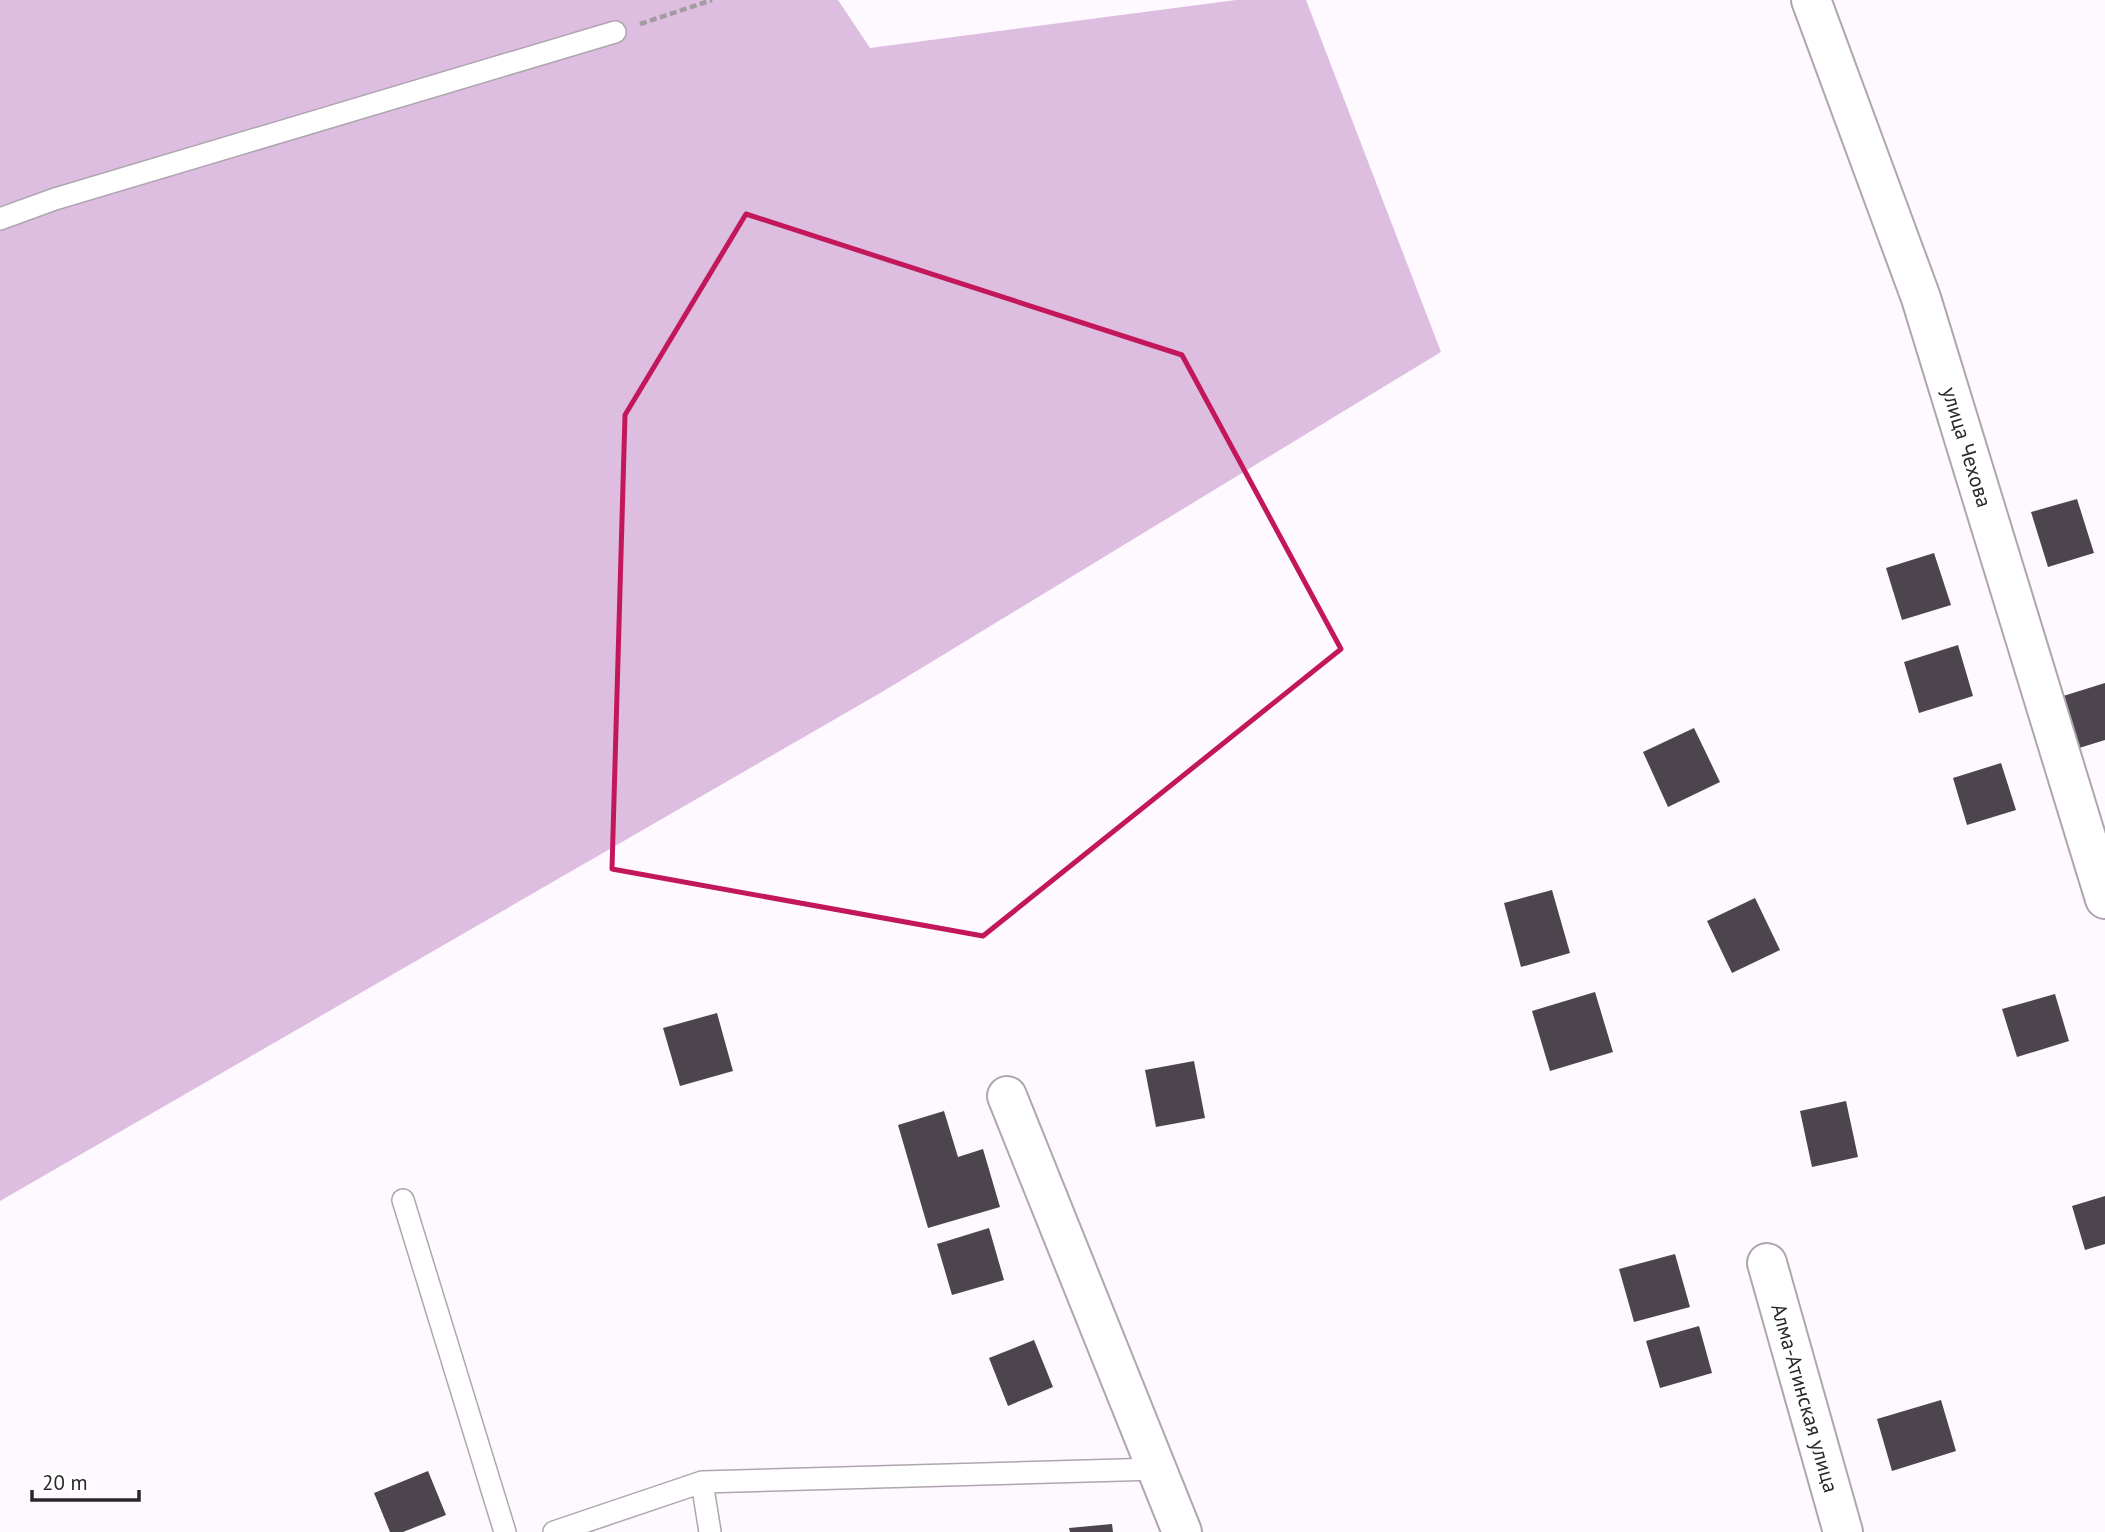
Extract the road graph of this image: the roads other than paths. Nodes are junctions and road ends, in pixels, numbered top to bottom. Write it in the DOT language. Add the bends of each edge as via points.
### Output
graph roads {
  1 [pos="1811,0"];
  2 [pos="615,32"];
  3 [pos="0,219"];
  4 [pos="2105,899"];
  5 [pos="1007,1096"];
  6 [pos="403,1199"];
  7 [pos="1767,1264"];
  8 [pos="1157,1469"];
  9 [pos="702,1482"];
  10 [pos="505,1532"];
  11 [pos="554,1532"];
  12 [pos="710,1532"];
  13 [pos="1182,1532"];
  14 [pos="1843,1532"];
  1 -- 4 [label="street, улица Чехова" via="1921,298"];
  2 -- 3 [label="lane"];
  5 -- 8 [label="street"];
  6 -- 10 [label="lane"];
  7 -- 14 [label="street, Алма-Атинская улица"];
  8 -- 9 [label="lane"];
  8 -- 13 [label="street"];
  9 -- 11 [label="lane"];
  9 -- 12 [label="lane"];
}
